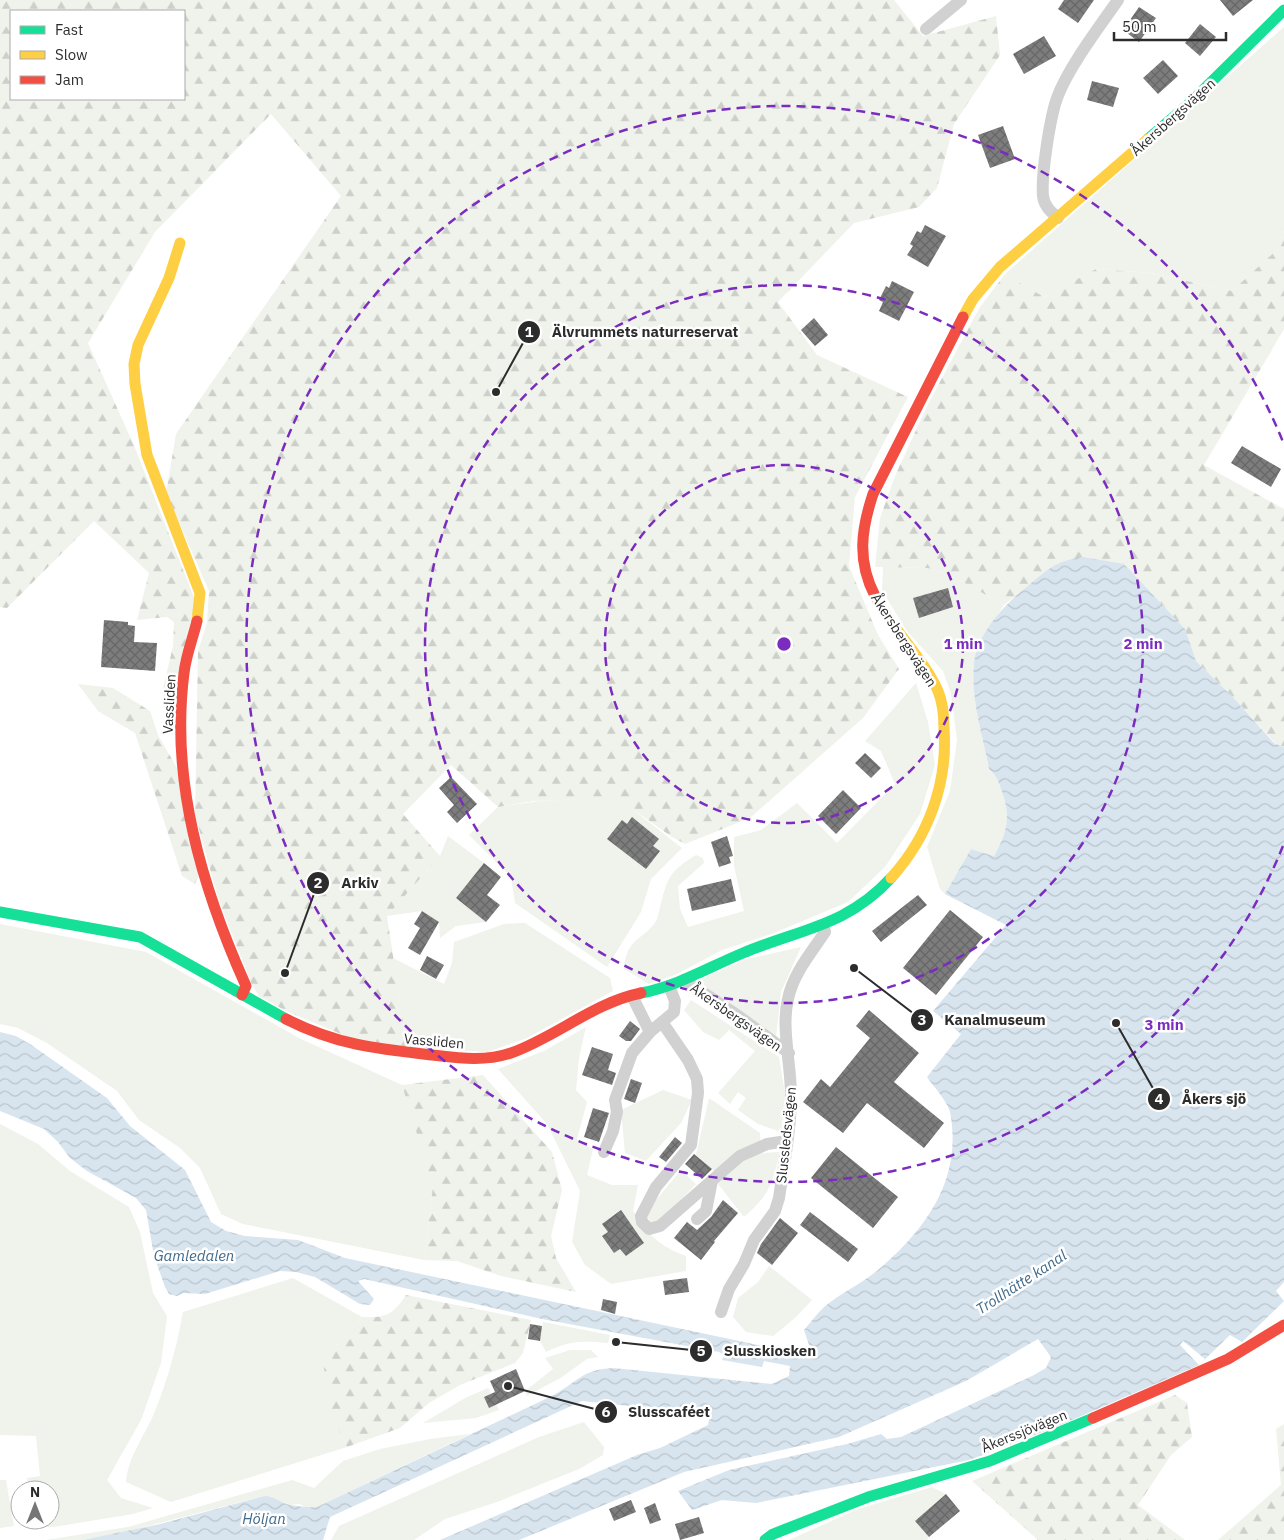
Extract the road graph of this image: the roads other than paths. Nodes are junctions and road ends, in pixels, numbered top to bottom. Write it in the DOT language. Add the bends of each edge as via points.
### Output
graph roads {
  1 [pos="961,0"];
  2 [pos="1118,0"];
  3 [pos="1284,10"];
  4 [pos="926,29"];
  5 [pos="1058,218"];
  6 [pos="180,243"];
  7 [pos="0,912"];
  8 [pos="823,925"];
  9 [pos="684,980"];
  10 [pos="669,986"];
  11 [pos="242,995"];
  12 [pos="626,997"];
  13 [pos="662,1022"];
  14 [pos="650,1032"];
  15 [pos="789,1053"];
  16 [pos="787,1141"];
  17 [pos="604,1152"];
  18 [pos="712,1180"];
  19 [pos="697,1219"];
  20 [pos="721,1312"];
  21 [pos="1284,1325"];
  22 [pos="765,1540"];
  1 -- 4 [label="street"];
  2 -- 5 [label="street" via="1057,97 1043,197 1046,206"];
  3 -- 5 [label="street, Åkersbergsvägen" via="1190,103"];
  5 -- 8 [label="street, Åkersbergsvägen" via="1000,267 973,299 868,506 861,537 864,569 882,611 939,693 945,763 933,812 900,865 870,898 848,914"];
  6 -- 11 [label="street, Vassliden" via="169,278 138,345 134,364 147,455 200,593 200,615 184,673 183,770 203,871 222,933 246,986"];
  7 -- 11 [label="street, Vassliden" via="140,937"];
  8 -- 9 [label="street, Åkersbergsvägen" via="751,949"];
  8 -- 15 [label="street, Slussledsvägen" via="825,932 797,974 787,1000 785,1016"];
  9 -- 10 [label="street, Åkersbergsvägen"];
  9 -- 15 [label="street, Åkersbergsvägen"];
  10 -- 12 [label="street, Åkersbergsvägen"];
  10 -- 13 [label="street" via="675,1000 674,1012"];
  11 -- 12 [label="street, Vassliden" via="285,1018 352,1045 379,1051 480,1060 512,1053"];
  12 -- 14 [label="street"];
  13 -- 14 [label="street"];
  13 -- 18 [label="street" via="688,1060 697,1079 698,1093 691,1145 649,1199 641,1216 642,1222 649,1229 660,1226"];
  14 -- 17 [label="street" via="632,1053 615,1100 617,1112 613,1131"];
  15 -- 16 [label="street, Slussledsvägen" via="791,1103"];
  16 -- 18 [label="street" via="767,1144 740,1156"];
  16 -- 20 [label="street, Slussledsvägen" via="775,1211 754,1240"];
  18 -- 19 [label="street" via="706,1211"];
  21 -- 22 [label="street, Åkerssjövägen" via="1228,1359 1052,1436 990,1461 868,1497"];
}
